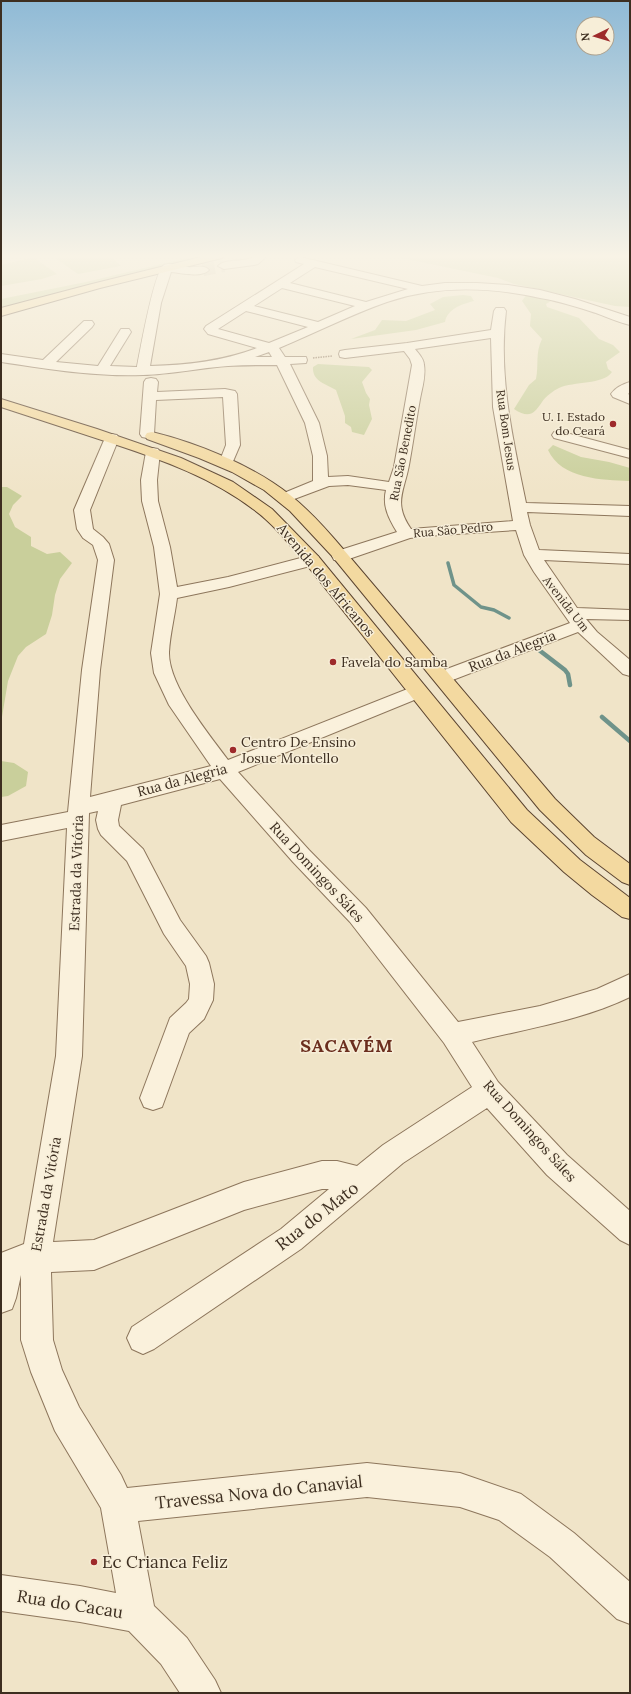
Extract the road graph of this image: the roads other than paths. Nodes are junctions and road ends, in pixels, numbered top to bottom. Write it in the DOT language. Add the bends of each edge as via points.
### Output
graph roads {
  1 [pos="77,335"];
  2 [pos="123,335"];
  3 [pos="151,335"];
  4 [pos="226,335"];
  5 [pos="299,335"];
  6 [pos="484,335"];
  7 [pos="497,335"];
  8 [pos="407,347"];
  9 [pos="272,348"];
  10 [pos="345,354"];
  11 [pos="1,358"];
  12 [pos="301,360"];
  13 [pos="282,361"];
  14 [pos="228,362"];
  15 [pos="47,364"];
  16 [pos="101,370"];
  17 [pos="147,374"];
  18 [pos="1,387"];
  19 [pos="624,389"];
  20 [pos="150,396"];
  21 [pos="630,400"];
  22 [pos="1,403"];
  23 [pos="559,435"];
  24 [pos="112,438"];
  25 [pos="156,442"];
  26 [pos="630,454"];
  27 [pos="226,463"];
  28 [pos="321,483"];
  29 [pos="394,487"];
  30 [pos="284,498"];
  31 [pos="518,507"];
  32 [pos="630,511"];
  33 [pos="522,525"];
  34 [pos="407,534"];
  35 [pos="532,555"];
  36 [pos="340,556"];
  37 [pos="630,559"];
  38 [pos="312,560"];
  39 [pos="169,594"];
  40 [pos="630,615"];
  41 [pos="576,619"];
  42 [pos="630,670"];
  43 [pos="443,677"];
  44 [pos="417,692"];
  45 [pos="224,770"];
  46 [pos="113,799"];
  47 [pos="79,813"];
  48 [pos="2,838"];
  49 [pos="630,876"];
  50 [pos="630,910"];
  51 [pos="630,985"];
  52 [pos="453,1035"];
  53 [pos="489,1091"];
  54 [pos="153,1098"];
  55 [pos="362,1181"];
  56 [pos="630,1230"];
  57 [pos="36,1258"];
  58 [pos="1,1298"];
  59 [pos="143,1338"];
  60 [pos="118,1506"];
  61 [pos="1,1593"];
  62 [pos="630,1606"];
  63 [pos="138,1615"];
  64 [pos="202,1693"];
  1 -- 15 [label="street"];
  2 -- 16 [label="street"];
  3 -- 17 [label="street"];
  4 -- 9 [label="street"];
  5 -- 9 [label="street"];
  6 -- 8 [label="street"];
  7 -- 31 [label="street, Rua Bom Jesus" via="500,407"];
  8 -- 10 [label="street"];
  8 -- 29 [label="street, Rua São Benedito" via="418,365 401,467"];
  9 -- 13 [label="street"];
  9 -- 14 [label="street"];
  11 -- 15 [label="street"];
  12 -- 13 [label="street"];
  13 -- 14 [label="street"];
  13 -- 28 [label="street" via="312,423 320,456"];
  14 -- 17 [label="street"];
  15 -- 16 [label="street"];
  16 -- 17 [label="street"];
  17 -- 20 [label="street"];
  18 -- 25 [label="main road, Avenida dos Africanos"];
  19 -- 21 [label="street" via="620,396"];
  20 -- 25 [label="street"];
  20 -- 27 [label="street" via="230,394 233,445"];
  22 -- 24 [label="main road, Avenida dos Africanos"];
  23 -- 26 [label="street"];
  24 -- 25 [label="main road, Avenida dos Africanos"];
  24 -- 47 [label="street, Estrada da Vitória" via="82,510 84,527 89,535 98,541 104,550 106,560 91,670"];
  25 -- 27 [label="main road, Avenida dos Africanos"];
  25 -- 38 [label="main road, Avenida dos Africanos" via="243,495 274,518"];
  25 -- 39 [label="street, Rua Domingos Sáles" via="149,480 150,501 162,547"];
  27 -- 30 [label="main road, Avenida dos Africanos"];
  28 -- 29 [label="street" via="342,481"];
  28 -- 30 [label="street"];
  29 -- 34 [label="street, Rua São Benedito" via="394,513"];
  30 -- 36 [label="main road, Avenida dos Africanos"];
  31 -- 32 [label="street"];
  31 -- 33 [label="street, Rua Bom Jesus"];
  33 -- 34 [label="street, Rua São Pedro"];
  33 -- 35 [label="street, Avenida Um"];
  34 -- 36 [label="street, Rua São Pedro"];
  35 -- 37 [label="street"];
  35 -- 41 [label="street, Avenida Um"];
  36 -- 43 [label="main road, Avenida dos Africanos"];
  38 -- 39 [label="street" via="229,582"];
  38 -- 44 [label="main road, Avenida dos Africanos"];
  39 -- 45 [label="street, Rua Domingos Sáles" via="160,654 163,673 179,705"];
  40 -- 41 [label="street"];
  41 -- 42 [label="street, Avenida Um"];
  41 -- 43 [label="street, Rua da Alegria"];
  43 -- 49 [label="main road, Avenida dos Africanos" via="542,799 572,830"];
  44 -- 45 [label="street, Rua da Alegria"];
  44 -- 50 [label="main road, Avenida dos Africanos" via="519,816 588,881"];
  45 -- 46 [label="street, Rua da Alegria"];
  45 -- 52 [label="street, Rua Domingos Sáles" via="358,915"];
  46 -- 47 [label="street, Rua da Alegria"];
  46 -- 54 [label="street" via="106,820 109,829 135,855 172,927 197,963 202,984 202,1000 195,1011 179,1026"];
  47 -- 48 [label="street, Rua da Alegria"];
  47 -- 57 [label="street, Estrada da Vitória" via="69,1056"];
  51 -- 52 [label="street" via="603,998 540,1018"];
  52 -- 53 [label="street, Rua Domingos Sáles"];
  53 -- 55 [label="street, Rua do Mato" via="393,1154"];
  53 -- 56 [label="street, Rua Domingos Sáles" via="557,1165"];
  55 -- 57 [label="street" via="337,1175 322,1175 244,1196 94,1255"];
  55 -- 59 [label="street, Rua do Mato" via="291,1239"];
  57 -- 58 [label="street, Estrada da Vitória" via="16,1261 8,1266"];
  57 -- 60 [label="street" via="37,1340 47,1372 67,1419"];
  60 -- 62 [label="street, Travessa Nova do Canavial" via="368,1480 460,1490 509,1506 562,1545"];
  60 -- 63 [label="street"];
  61 -- 63 [label="street, Rua do Cacau"];
  63 -- 64 [label="street" via="174,1651"];
}
